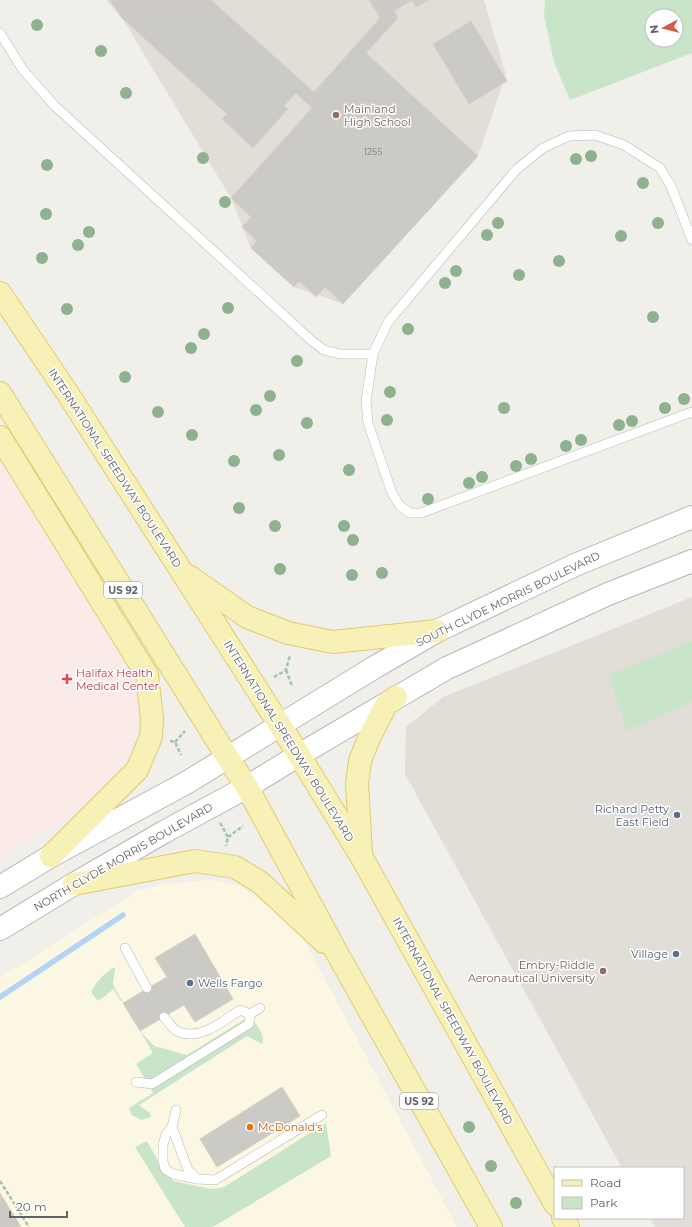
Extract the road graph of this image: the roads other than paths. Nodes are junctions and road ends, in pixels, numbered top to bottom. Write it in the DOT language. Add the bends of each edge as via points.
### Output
graph roads {
  1 [pos="0,33"];
  2 [pos="692,240"];
  3 [pos="0,293"];
  4 [pos="373,354"];
  5 [pos="0,393"];
  6 [pos="692,412"];
  7 [pos="0,436"];
  8 [pos="692,517"];
  9 [pos="692,561"];
  10 [pos="181,571"];
  11 [pos="437,631"];
  12 [pos="396,697"];
  13 [pos="279,725"];
  14 [pos="299,755"];
  15 [pos="228,758"];
  16 [pos="247,787"];
  17 [pos="51,856"];
  18 [pos="361,856"];
  19 [pos="74,884"];
  20 [pos="0,888"];
  21 [pos="0,929"];
  22 [pos="125,948"];
  23 [pos="337,953"];
  24 [pos="147,988"];
  25 [pos="260,1008"];
  26 [pos="250,1014"];
  27 [pos="164,1017"];
  28 [pos="136,1082"];
  29 [pos="176,1110"];
  30 [pos="322,1115"];
  31 [pos="172,1127"];
  32 [pos="197,1179"];
  33 [pos="554,1202"];
  34 [pos="490,1227"];
  1 -- 4 [label="lane" via="23,70 55,106 312,341 324,350 340,354"];
  2 -- 4 [label="lane" via="671,186 660,168 624,145 595,135 569,136 544,148 516,170 388,322"];
  3 -- 10 [label="main road, INTERNATIONAL SPEEDWAY BOULEVARD"];
  4 -- 6 [label="lane" via="366,401 368,423 392,493 400,506 410,513 421,513"];
  5 -- 15 [label="main road, US 92"];
  7 -- 17 [label="main road" via="147,675 152,737 137,770"];
  8 -- 11 [label="main road, SOUTH CLYDE MORRIS BOULEVARD" via="575,565"];
  9 -- 12 [label="main road" via="608,594 447,668"];
  10 -- 11 [label="main road" via="246,617 288,633 333,642"];
  10 -- 13 [label="main road, INTERNATIONAL SPEEDWAY BOULEVARD"];
  11 -- 13 [label="main road, SOUTH CLYDE MORRIS BOULEVARD"];
  12 -- 14 [label="main road"];
  12 -- 18 [label="main road" via="386,705 360,761 357,783"];
  13 -- 14 [label="main road, INTERNATIONAL SPEEDWAY BOULEVARD"];
  13 -- 15 [label="main road, SOUTH CLYDE MORRIS BOULEVARD"];
  14 -- 16 [label="main road"];
  14 -- 18 [label="main road, INTERNATIONAL SPEEDWAY BOULEVARD"];
  15 -- 16 [label="main road, US 92"];
  15 -- 17 [label="main road"];
  16 -- 19 [label="main road, NORTH CLYDE MORRIS BOULEVARD"];
  16 -- 23 [label="main road, US 92"];
  17 -- 20 [label="main road"];
  18 -- 33 [label="main road, INTERNATIONAL SPEEDWAY BOULEVARD"];
  19 -- 21 [label="main road, NORTH CLYDE MORRIS BOULEVARD"];
  19 -- 23 [label="main road" via="195,861 235,867 261,883"];
  22 -- 24 [label="lane"];
  23 -- 34 [label="main road, US 92"];
  25 -- 26 [label="lane"];
  26 -- 27 [label="lane" via="240,1010 206,1031 189,1034 176,1030"];
  26 -- 28 [label="lane" via="249,1024 152,1084"];
  29 -- 31 [label="lane"];
  30 -- 32 [label="lane" via="215,1180"];
  31 -- 32 [label="lane" via="188,1170"];
  31 -- 32 [label="lane" via="166,1134 163,1145 165,1169 173,1174"];
}
